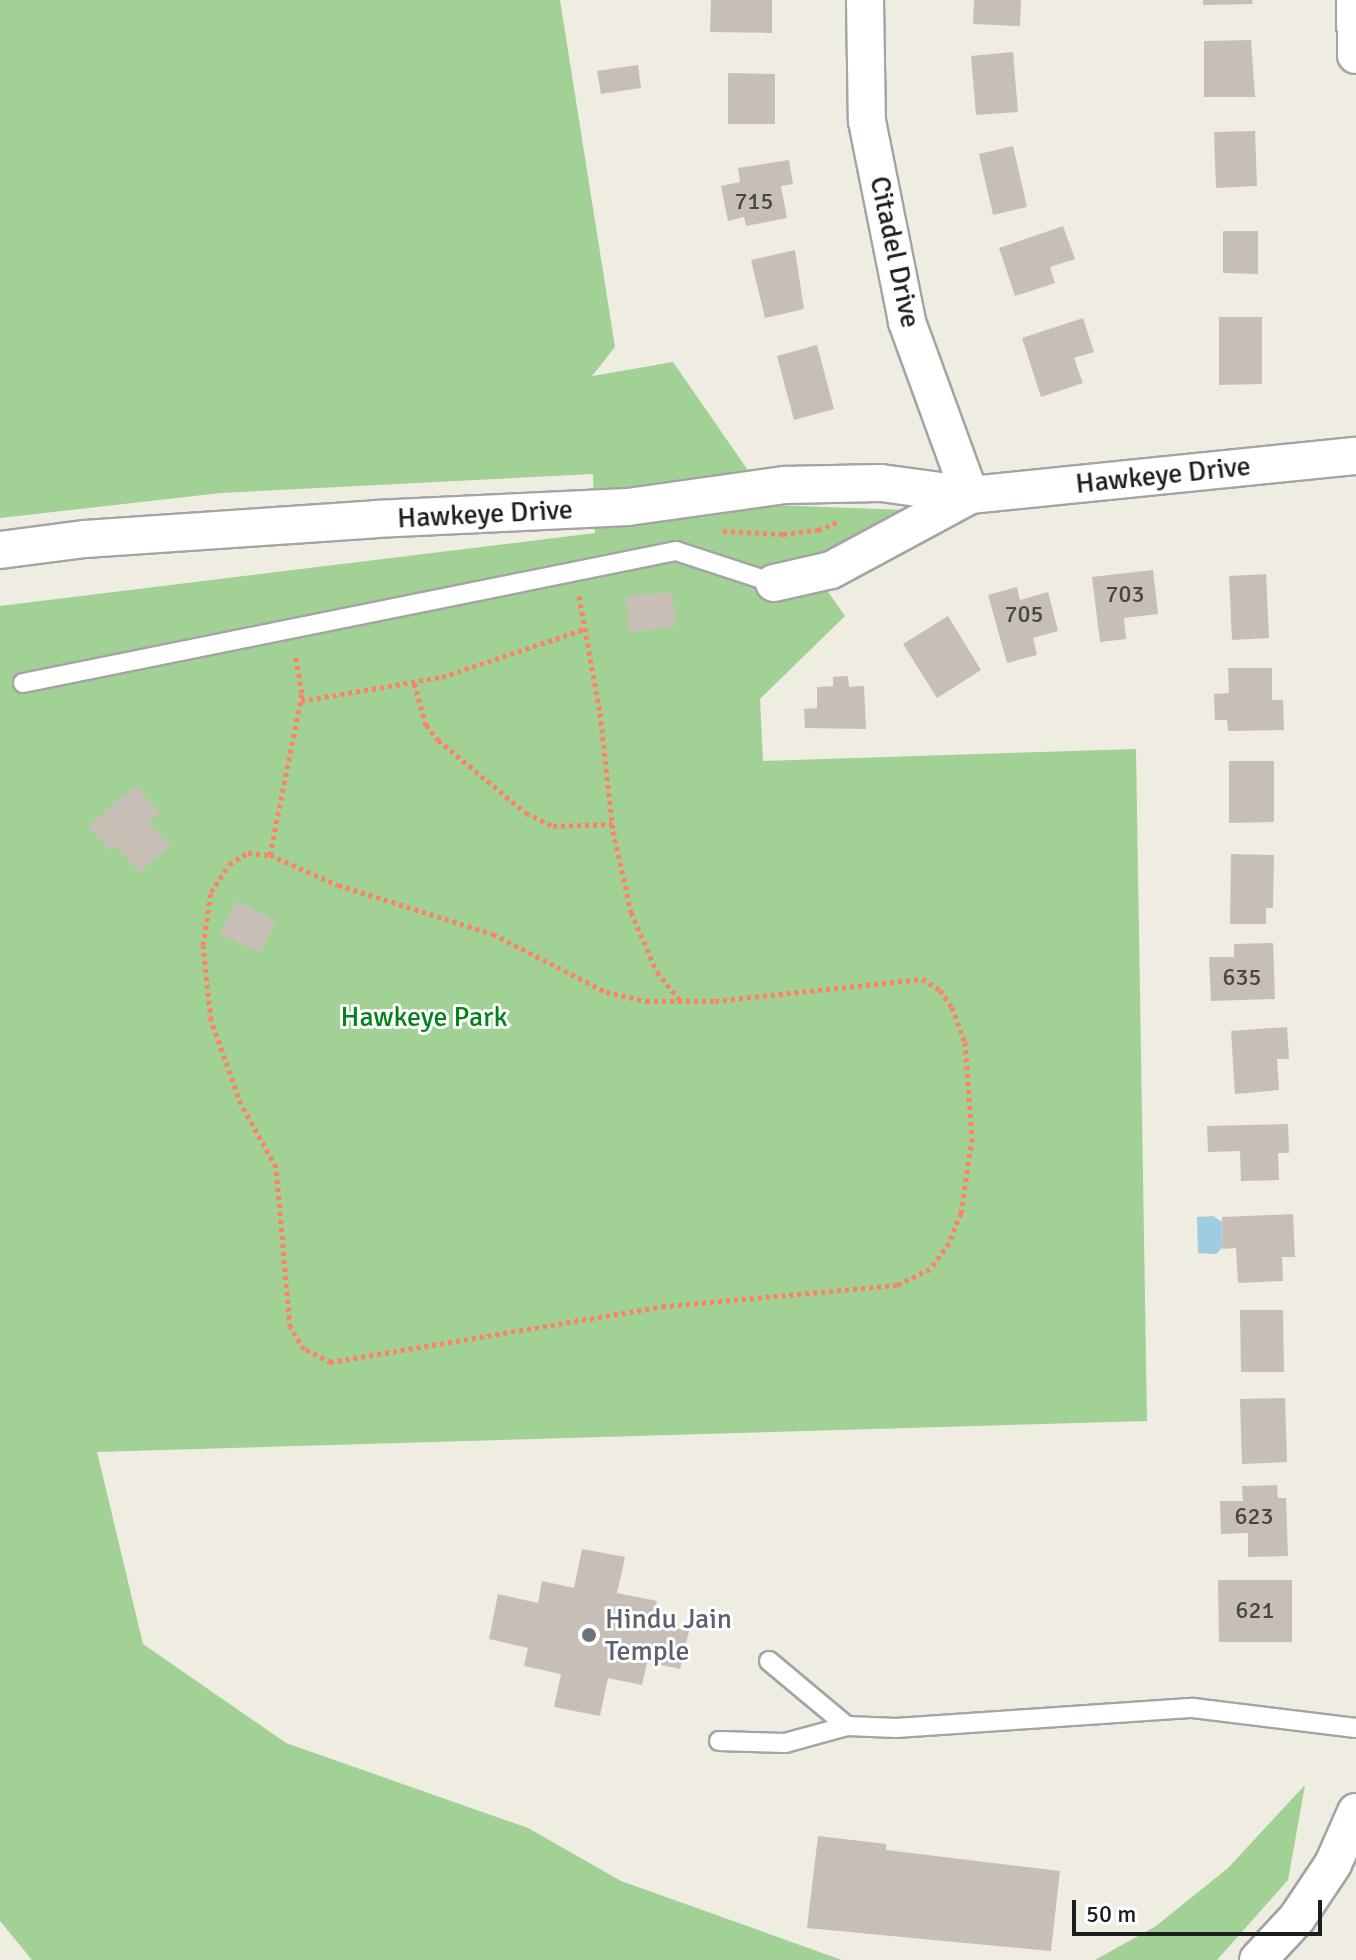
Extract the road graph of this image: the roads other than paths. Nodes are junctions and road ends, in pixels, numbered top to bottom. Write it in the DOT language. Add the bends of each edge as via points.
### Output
graph roads {
  1 [pos="865,0"];
  2 [pos="1355,0"];
  3 [pos="1356,55"];
  4 [pos="1356,456"];
  5 [pos="970,495"];
  6 [pos="0,550"];
  7 [pos="774,583"];
  8 [pos="23,683"];
  9 [pos="769,1661"];
  10 [pos="847,1726"];
  11 [pos="1356,1728"];
  12 [pos="719,1741"];
  13 [pos="1356,1812"];
  14 [pos="1258,1960"];
  1 -- 5 [label="street, Citadel Drive" via="867,121 907,322"];
  2 -- 3 [label="street"];
  4 -- 5 [label="street, Hawkeye Drive"];
  5 -- 6 [label="street, Hawkeye Drive" via="881,483 785,485 628,507 360,520"];
  5 -- 7 [label="street, Hawkeye Drive" via="831,570"];
  7 -- 8 [label="lane" via="676,551"];
  9 -- 10 [label="lane"];
  10 -- 11 [label="lane" via="1193,1708"];
  10 -- 12 [label="lane" via="785,1743"];
  13 -- 14 [label="street" via="1333,1864 1297,1918"];
}
